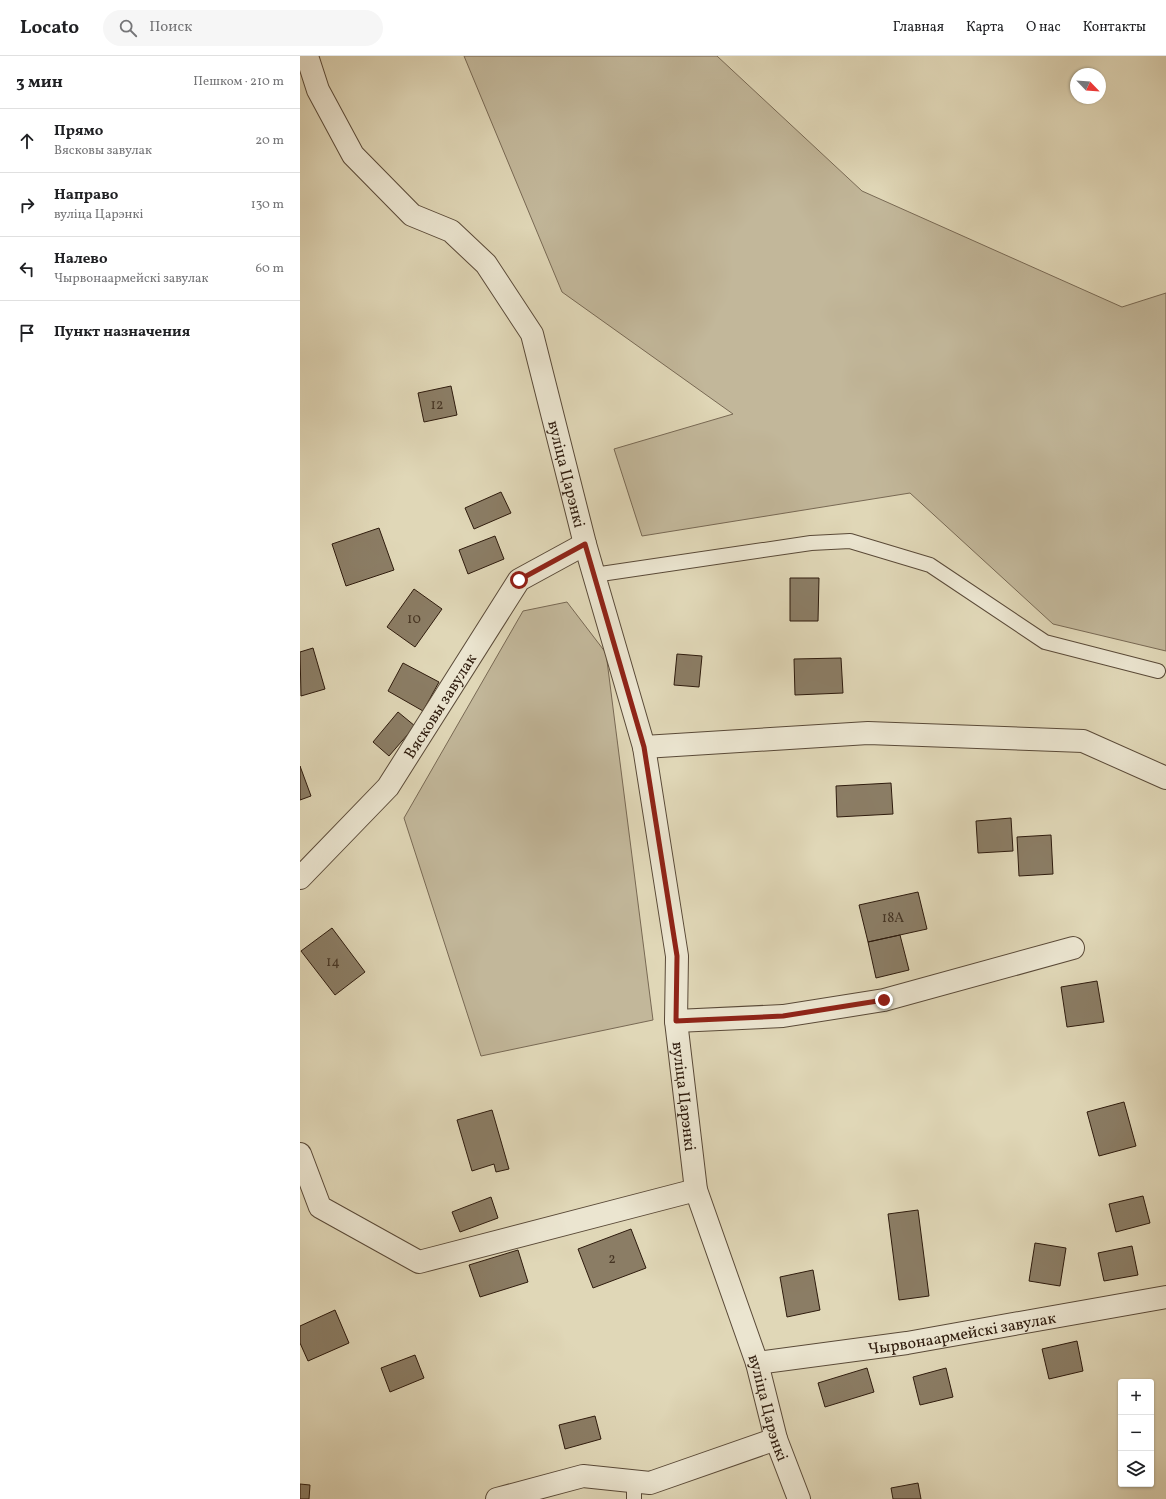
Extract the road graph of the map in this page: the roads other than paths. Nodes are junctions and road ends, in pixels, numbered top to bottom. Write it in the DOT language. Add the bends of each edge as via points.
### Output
graph roads {
  1 [pos="307,56"];
  2 [pos="585,544"];
  3 [pos="594,575"];
  4 [pos="1158,671"];
  5 [pos="644,747"];
  6 [pos="1166,778"];
  7 [pos="300,878"];
  8 [pos="1073,948"];
  9 [pos="676,1021"];
  10 [pos="300,1154"];
  11 [pos="696,1190"];
  12 [pos="1166,1297"];
  13 [pos="757,1362"];
  14 [pos="776,1438"];
  15 [pos="634,1490"];
  16 [pos="497,1499"];
  17 [pos="799,1499"];
  1 -- 2 [label="street, вуліца Царэнкі" via="318,90 353,155 412,215 451,232 486,264 532,334"];
  2 -- 3 [label="street, вуліца Царэнкі"];
  2 -- 7 [label="street, Вясковы завулак" via="519,580 388,787"];
  3 -- 4 [label="lane" via="811,543 850,541 930,565 1044,642"];
  3 -- 5 [label="street, вуліца Царэнкі"];
  5 -- 6 [label="street" via="868,733 1083,741"];
  5 -- 9 [label="street, вуліца Царэнкі" via="677,956"];
  8 -- 9 [label="street" via="884,1000 783,1016"];
  9 -- 11 [label="street, вуліца Царэнкі"];
  10 -- 11 [label="street" via="320,1208 419,1262"];
  11 -- 13 [label="street, вуліца Царэнкі"];
  12 -- 13 [label="street, Чырвонаармейскі завулак" via="907,1343"];
  13 -- 14 [label="street, вуліца Царэнкі"];
  14 -- 15 [label="street"];
  14 -- 17 [label="street, вуліца Царэнкі"];
  15 -- 16 [label="street" via="583,1476"];
}
